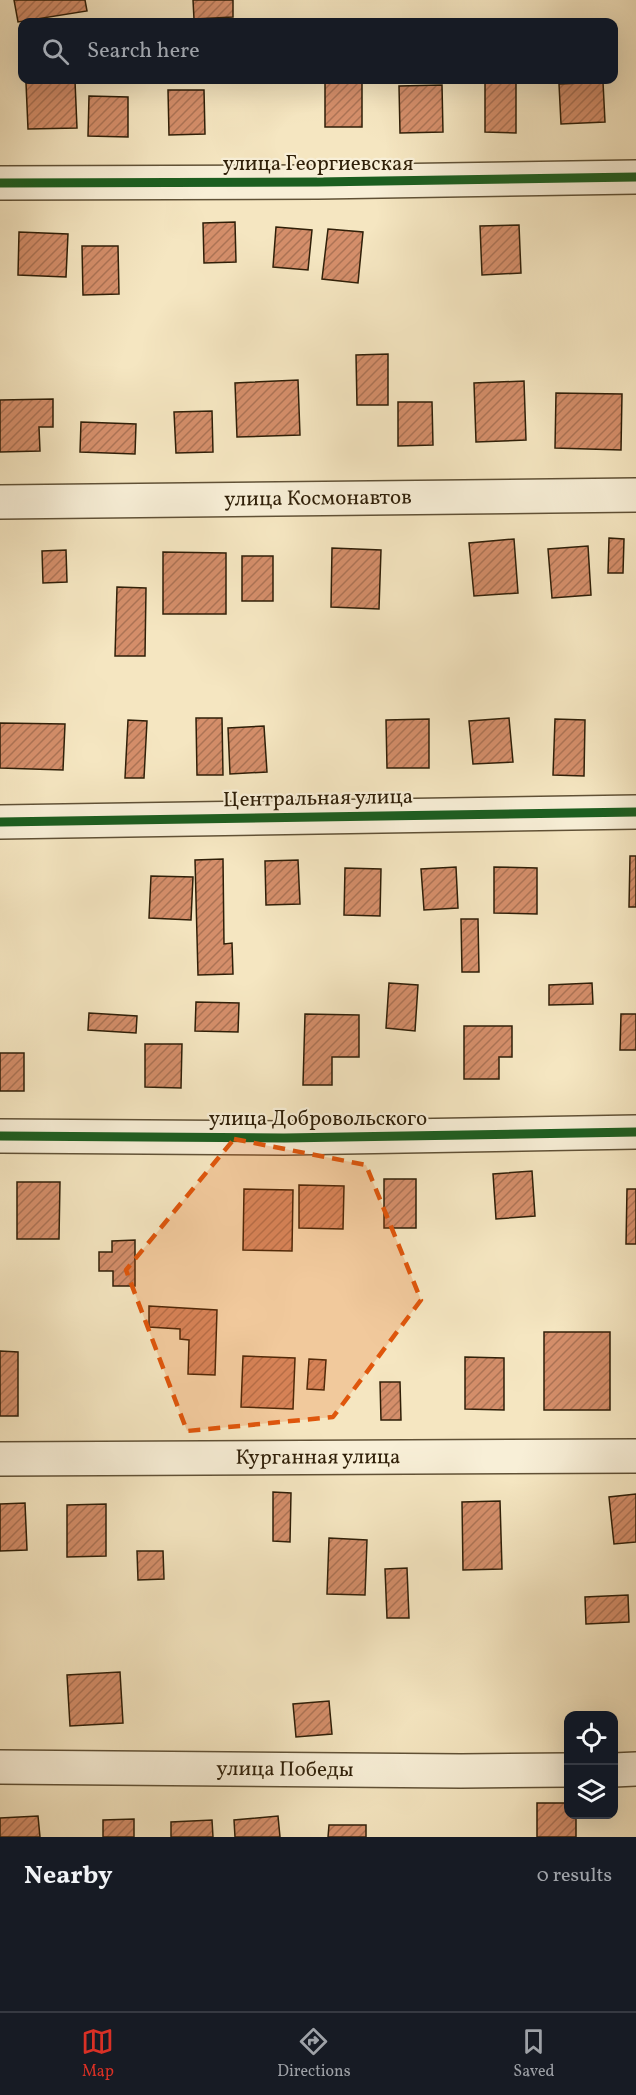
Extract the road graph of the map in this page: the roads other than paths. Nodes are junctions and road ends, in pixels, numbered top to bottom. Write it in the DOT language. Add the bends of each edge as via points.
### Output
graph roads {
  1 [pos="636,177"];
  2 [pos="0,183"];
  3 [pos="636,495"];
  4 [pos="0,502"];
  5 [pos="636,812"];
  6 [pos="0,822"];
  7 [pos="636,1132"];
  8 [pos="0,1136"];
  9 [pos="636,1456"];
  10 [pos="0,1459"];
  11 [pos="0,1767"];
  12 [pos="636,1769"];
  13 [pos="564,1770"];
  14 [pos="618,1770"];
  1 -- 2 [label="street, улица Георгиевская"];
  3 -- 4 [label="street, улица Космонавтов"];
  5 -- 6 [label="street, Центральная улица"];
  7 -- 8 [label="street, улица Добровольского" via="284,1138"];
  9 -- 10 [label="street, Курганная улица"];
  11 -- 13 [label="street, улица Победы"];
  12 -- 14 [label="street"];
}
